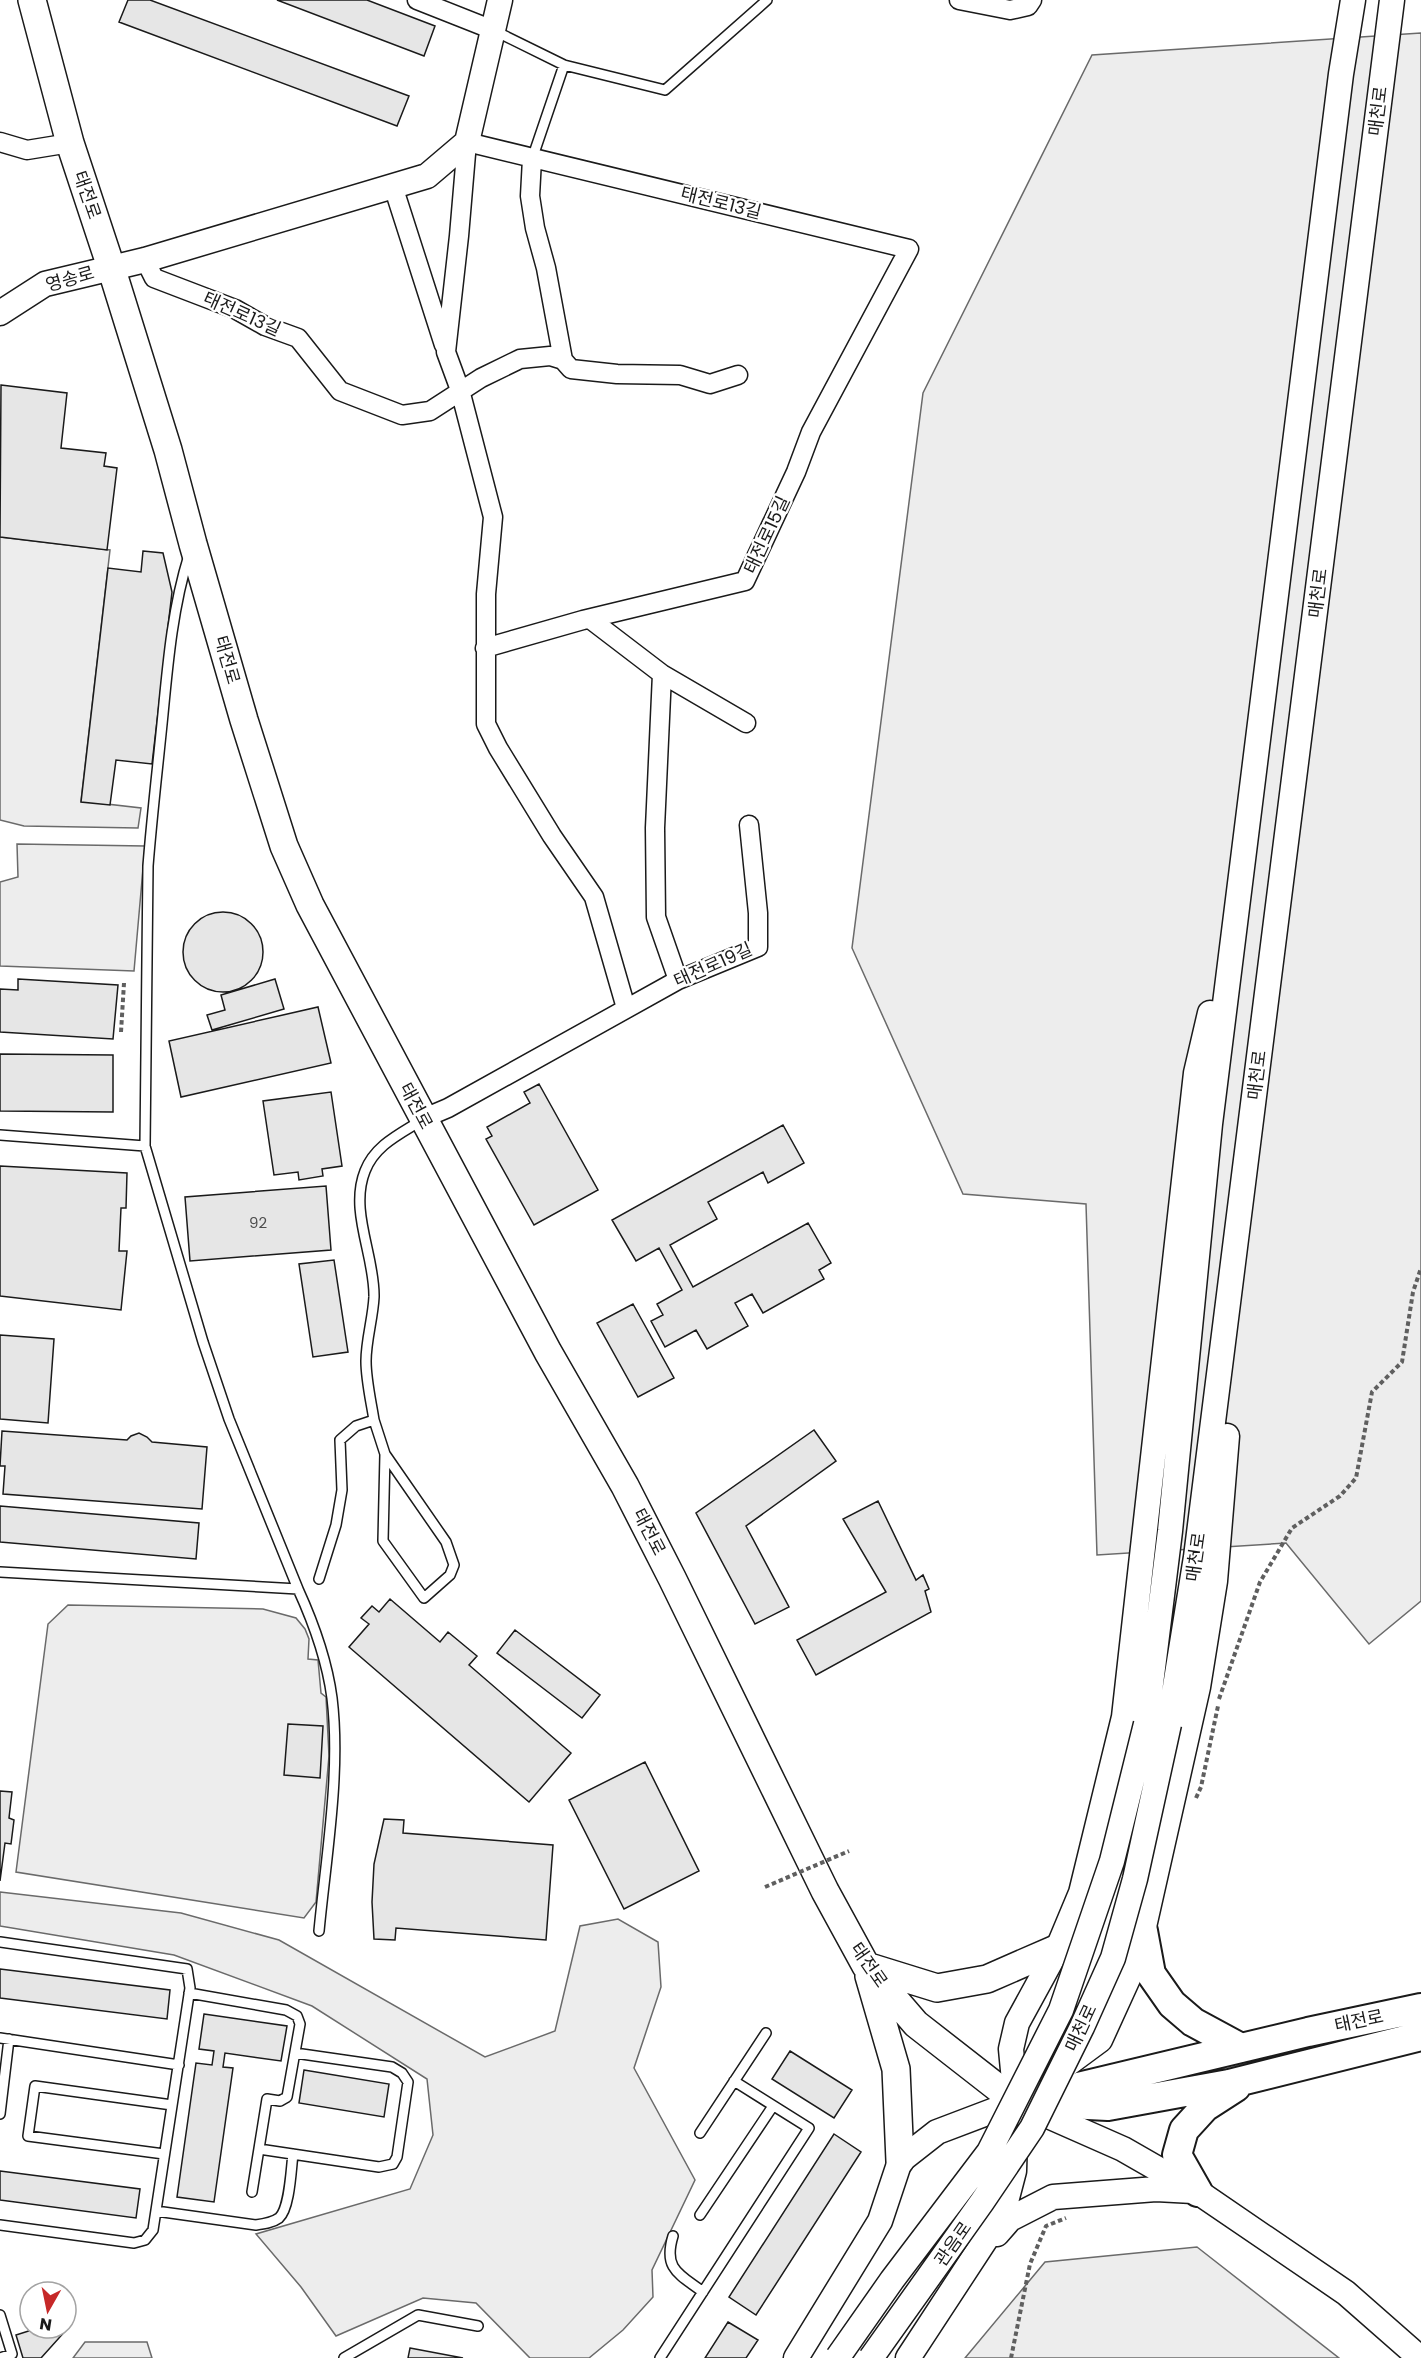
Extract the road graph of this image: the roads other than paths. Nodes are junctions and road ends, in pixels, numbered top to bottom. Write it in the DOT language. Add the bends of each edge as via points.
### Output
graph roads {
  1 [pos="32,0"];
  2 [pos="417,0"];
  3 [pos="500,0"];
  4 [pos="767,0"];
  5 [pos="959,0"];
  6 [pos="1032,0"];
  7 [pos="1353,0"];
  8 [pos="1392,0"];
  9 [pos="493,30"];
  10 [pos="564,65"];
  11 [pos="0,142"];
  12 [pos="467,142"];
  13 [pos="70,143"];
  14 [pos="532,159"];
  15 [pos="393,186"];
  16 [pos="909,249"];
  17 [pos="144,260"];
  18 [pos="111,267"];
  19 [pos="0,313"];
  20 [pos="446,352"];
  21 [pos="563,360"];
  22 [pos="738,375"];
  23 [pos="460,390"];
  24 [pos="193,544"];
  25 [pos="590,619"];
  26 [pos="485,648"];
  27 [pos="662,674"];
  28 [pos="746,723"];
  29 [pos="749,825"];
  30 [pos="1239,893"];
  31 [pos="1275,935"];
  32 [pos="678,980"];
  33 [pos="626,1008"];
  34 [pos="422,1119"];
  35 [pos="0,1135"];
  36 [pos="145,1146"];
  37 [pos="374,1420"];
  38 [pos="385,1454"];
  39 [pos="0,1572"];
  40 [pos="319,1579"];
  41 [pos="298,1589"];
  42 [pos="1158,1724"];
  43 [pos="1143,1930"];
  44 [pos="319,1931"];
  45 [pos="0,1942"];
  46 [pos="1058,1948"];
  47 [pos="866,1966"];
  48 [pos="189,1993"];
  49 [pos="1421,2008"];
  50 [pos="766,2033"];
  51 [pos="1421,2036"];
  52 [pos="4,2039"];
  53 [pos="1241,2048"];
  54 [pos="295,2053"];
  55 [pos="179,2065"];
  56 [pos="1249,2079"];
  57 [pos="734,2081"];
  58 [pos="1016,2102"];
  59 [pos="172,2105"];
  60 [pos="773,2106"];
  61 [pos="0,2114"];
  62 [pos="1032,2128"];
  63 [pos="700,2133"];
  64 [pos="259,2149"];
  65 [pos="164,2154"];
  66 [pos="293,2154"];
  67 [pos="900,2161"];
  68 [pos="252,2192"];
  69 [pos="1198,2192"];
  70 [pos="156,2211"];
  71 [pos="700,2215"];
  72 [pos="0,2225"];
  73 [pos="674,2236"];
  74 [pos="970,2266"];
  75 [pos="703,2292"];
  76 [pos="0,2315"];
  77 [pos="478,2326"];
  78 [pos="838,2357"];
  79 [pos="0,2358"];
  80 [pos="344,2358"];
  81 [pos="660,2358"];
  82 [pos="796,2358"];
  83 [pos="871,2358"];
  84 [pos="908,2358"];
  85 [pos="1420,2358"];
  1 -- 13 [label="main road, 태전로"];
  2 -- 9 [label="street"];
  3 -- 9 [label="main road"];
  4 -- 10 [label="lane" via="665,90"];
  5 -- 6 [label="street" via="1010,10 1028,6"];
  7 -- 30 [label="main road, 매천로"];
  8 -- 31 [label="main road, 매천로"];
  9 -- 10 [label="lane"];
  9 -- 12 [label="main road"];
  10 -- 14 [label="lane"];
  11 -- 13 [label="street" via="27,150"];
  12 -- 14 [label="street, 태전로13길"];
  12 -- 15 [label="main road" via="427,176"];
  12 -- 20 [label="street"];
  13 -- 18 [label="main road, 태전로"];
  14 -- 16 [label="street, 태전로13길"];
  14 -- 21 [label="street" via="530,196"];
  15 -- 17 [label="main road"];
  15 -- 20 [label="street"];
  16 -- 25 [label="street, 태전로15길" via="811,432 745,581"];
  17 -- 18 [label="main road"];
  17 -- 23 [label="street, 태전로13길" via="154,278 298,338 340,391 362,401 402,415 430,411"];
  18 -- 19 [label="main road, 영송로" via="45,284"];
  18 -- 24 [label="main road, 태전로"];
  20 -- 23 [label="street"];
  21 -- 22 [label="street, 태전로13길" via="571,369 680,375 710,384"];
  21 -- 23 [label="street, 태전로13길" via="550,356 520,359"];
  23 -- 26 [label="street" via="493,517"];
  24 -- 34 [label="main road, 태전로" via="284,846 310,905"];
  24 -- 36 [label="lane" via="182,577 169,648 150,843"];
  25 -- 26 [label="street, 태전로15길"];
  25 -- 27 [label="street"];
  26 -- 33 [label="street" via="486,724 552,836 594,897"];
  27 -- 28 [label="street"];
  27 -- 32 [label="street" via="655,828 656,917"];
  29 -- 32 [label="street, 태전로19길" via="758,947"];
  30 -- 42 [label="main road, 매천로" via="1210,1124 1170,1531"];
  30 -- 46 [label="main road" via="1196,1073 1124,1717 1081,1893"];
  31 -- 42 [label="main road, 매천로" via="1196,1557"];
  31 -- 43 [label="main road" via="1265,1127 1236,1335 1215,1581 1198,1687"];
  32 -- 33 [label="street, 태전로19길"];
  33 -- 34 [label="street, 태전로19길"];
  34 -- 37 [label="lane" via="382,1145 366,1168 361,1184 359,1197 373,1275 366,1359"];
  34 -- 47 [label="main road, 태전로" via="625,1485 825,1891"];
  35 -- 36 [label="lane"];
  36 -- 41 [label="lane" via="229,1419"];
  37 -- 38 [label="lane"];
  37 -- 40 [label="lane" via="356,1426 340,1440 342,1490"];
  38 -- 38 [label="lane" via="383,1541 424,1598 450,1575 454,1565 446,1542"];
  39 -- 41 [label="lane"];
  41 -- 44 [label="lane" via="322,1652 332,1698 334,1749"];
  42 -- 62 [label="main road, 매천로, bridge" via="1135,1879 1113,1958"];
  42 -- 78 [label="main road, bridge" via="1060,2010 988,2152"];
  43 -- 53 [label="highway" via="1151,1974 1172,2004 1193,2022"];
  43 -- 58 [label="main road" via="1131,1972 1100,2040"];
  45 -- 48 [label="lane" via="187,1968"];
  46 -- 47 [label="main road" via="987,1979 937,1988"];
  46 -- 58 [label="main road" via="1017,2023 1011,2049"];
  47 -- 58 [label="main road, 태전로" via="916,2024"];
  47 -- 67 [label="main road" via="896,2069"];
  48 -- 54 [label="lane" via="286,2010 297,2016 300,2024"];
  48 -- 55 [label="lane"];
  49 -- 53 [label="highway, 태전로"];
  50 -- 57 [label="lane"];
  51 -- 56 [label="highway, 태전로"];
  52 -- 55 [label="lane"];
  52 -- 61 [label="lane"];
  53 -- 58 [label="highway, 태전로"];
  54 -- 64 [label="lane" via="287,2097 280,2101 267,2099"];
  54 -- 66 [label="lane" via="392,2067 408,2082 393,2164 379,2167"];
  55 -- 59 [label="lane"];
  56 -- 58 [label="highway, 태전로" via="1108,2106"];
  56 -- 69 [label="highway" via="1205,2107 1184,2130 1177,2155"];
  57 -- 60 [label="lane"];
  57 -- 63 [label="lane"];
  58 -- 67 [label="main road" via="937,2132"];
  58 -- 69 [label="main road" via="1123,2149"];
  58 -- 74 [label="main road" via="1014,2171 1003,2213"];
  59 -- 65 [label="lane"];
  59 -- 65 [label="lane" via="35,2086 28,2136"];
  60 -- 71 [label="lane"];
  60 -- 75 [label="lane" via="809,2128"];
  62 -- 83 [label="main road, 관음로, bridge"];
  64 -- 66 [label="lane"];
  64 -- 68 [label="lane"];
  65 -- 70 [label="lane"];
  66 -- 70 [label="lane" via="286,2206 280,2217 268,2223 256,2225"];
  67 -- 82 [label="main road" via="880,2221"];
  69 -- 74 [label="main road" via="1156,2189 1053,2197 1010,2219"];
  69 -- 85 [label="main road" via="1346,2293"];
  70 -- 72 [label="lane" via="153,2230 145,2240 134,2243"];
  73 -- 75 [label="lane" via="671,2264"];
  74 -- 84 [label="main road"];
  75 -- 81 [label="lane"];
  76 -- 79 [label="lane" via="12,2354"];
  77 -- 80 [label="lane" via="418,2315"];
}
